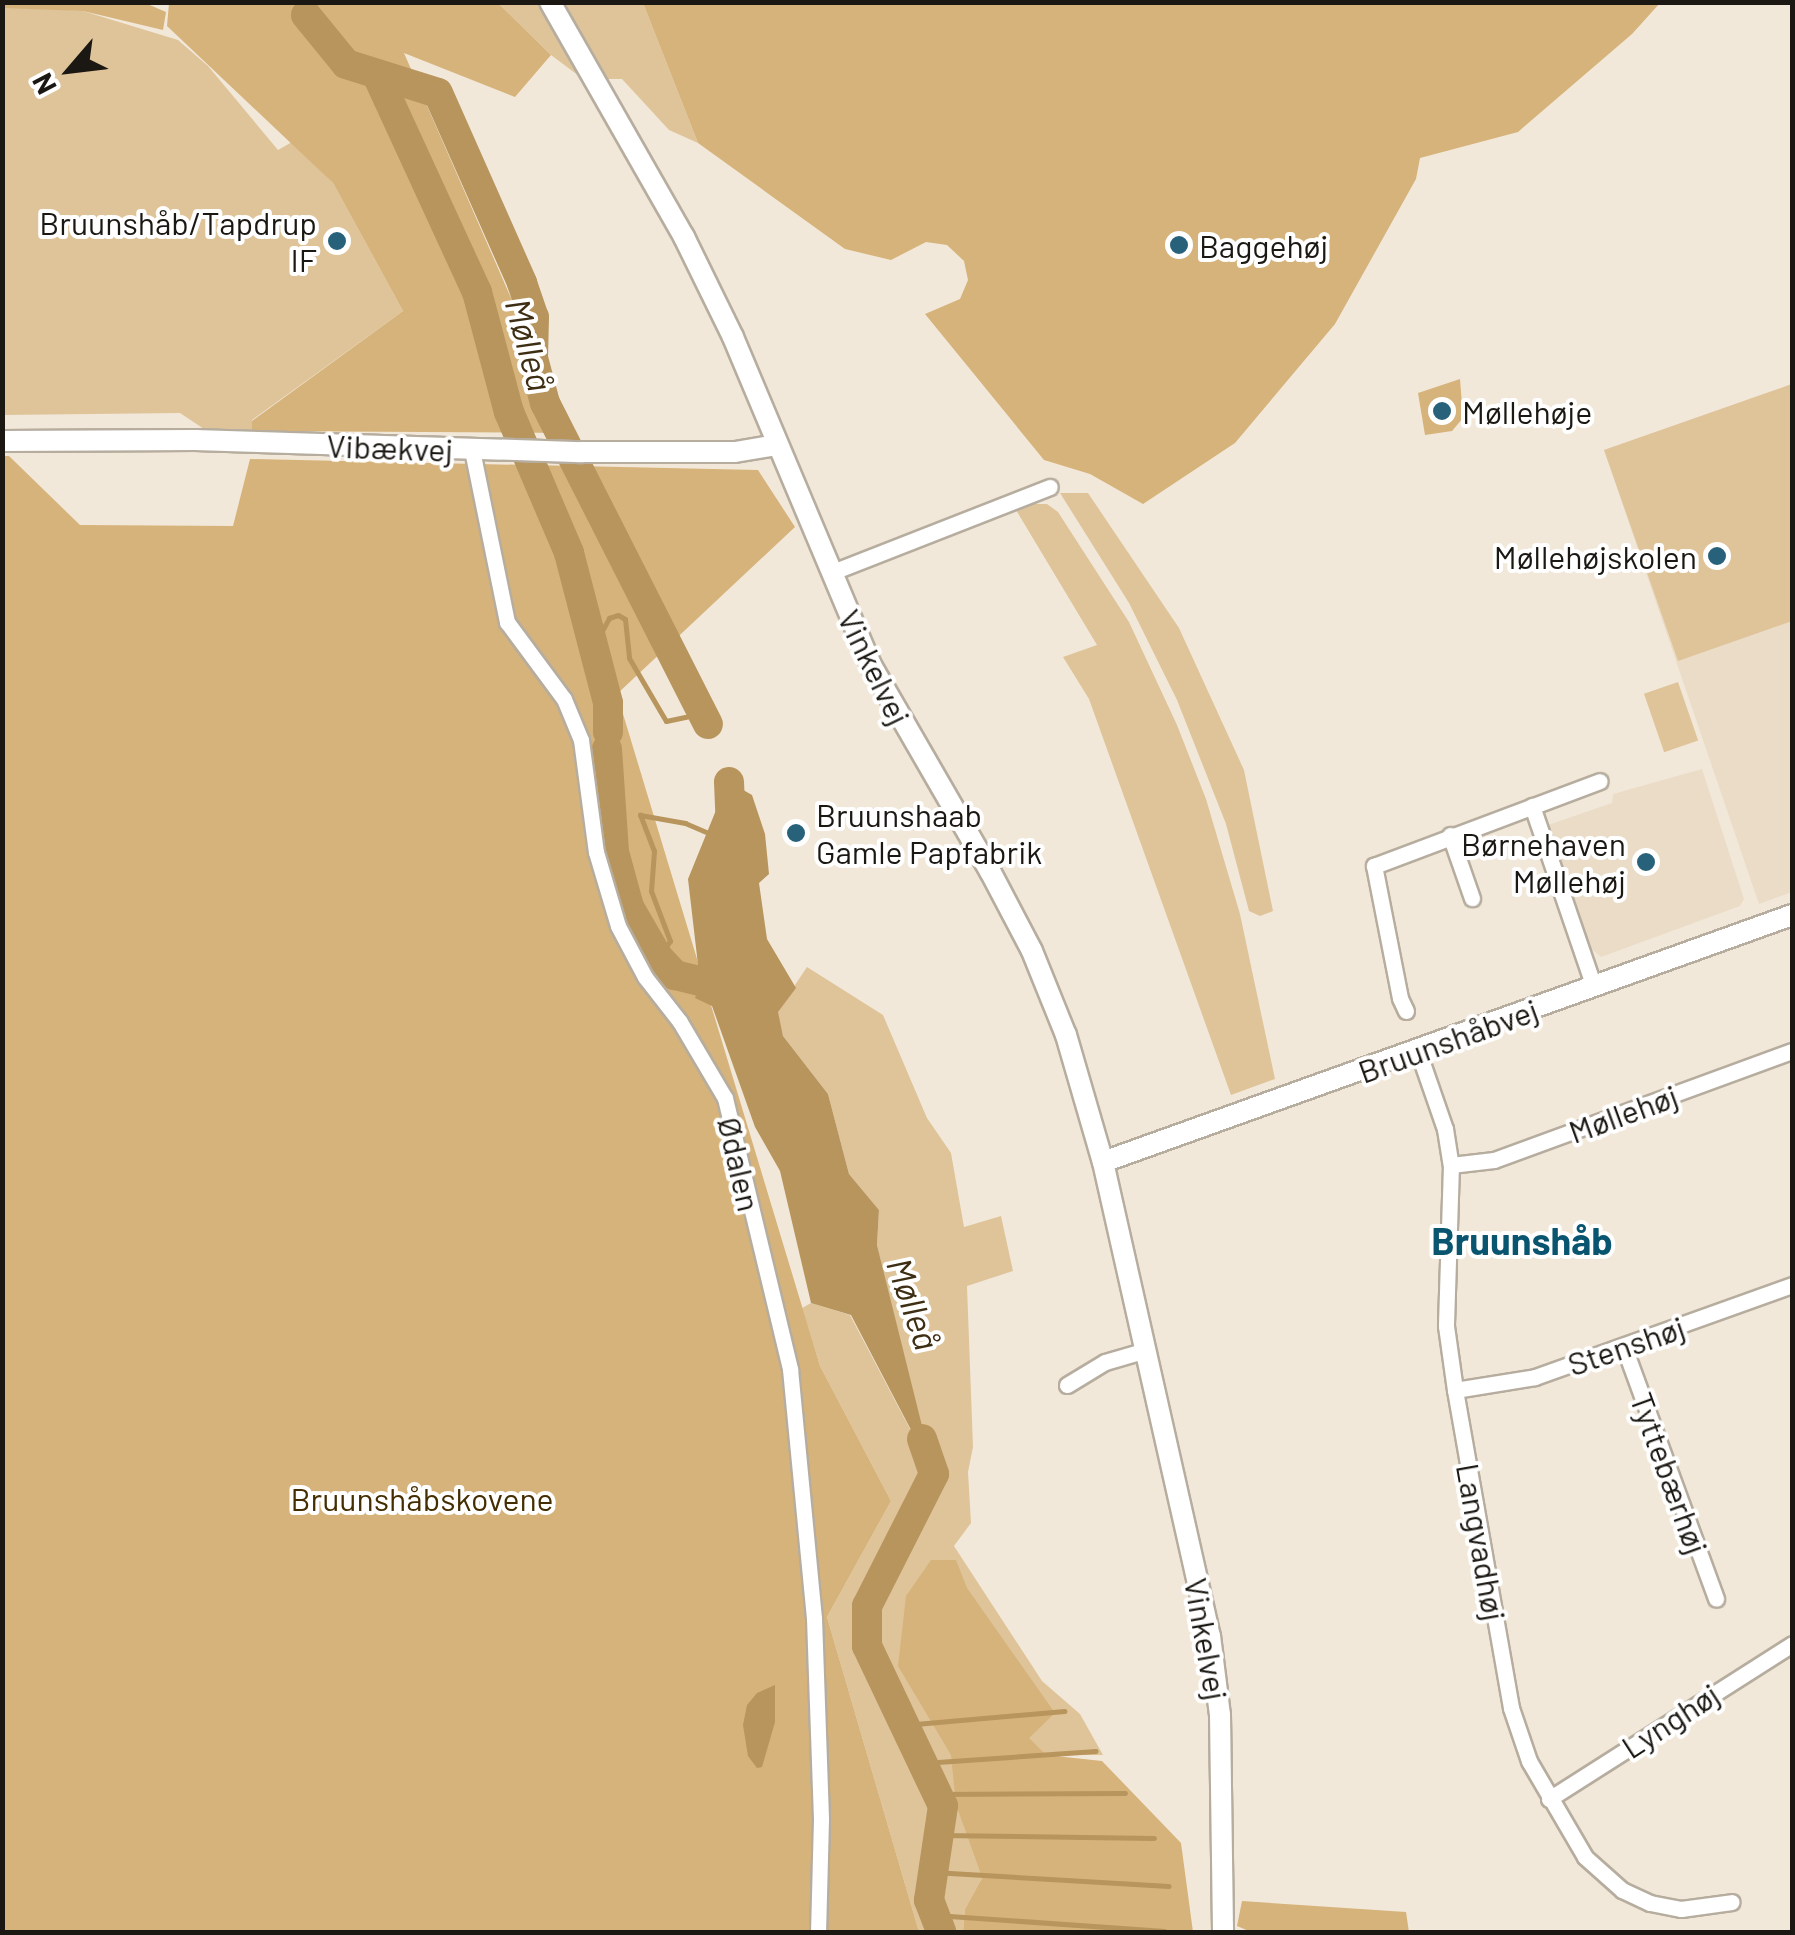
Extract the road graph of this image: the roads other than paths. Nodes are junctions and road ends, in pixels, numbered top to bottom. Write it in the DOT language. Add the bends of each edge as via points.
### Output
graph roads {
  1 [pos="550,2"];
  2 [pos="2,441"];
  3 [pos="777,445"];
  4 [pos="472,450"];
  5 [pos="1050,487"];
  6 [pos="830,574"];
  7 [pos="1600,781"];
  8 [pos="1532,806"];
  9 [pos="1450,835"];
  10 [pos="1472,898"];
  11 [pos="1792,915"];
  12 [pos="1594,988"];
  13 [pos="1406,1011"];
  14 [pos="1418,1051"];
  15 [pos="1792,1051"];
  16 [pos="1103,1162"];
  17 [pos="1451,1165"];
  18 [pos="1792,1286"];
  19 [pos="1624,1346"];
  20 [pos="1146,1350"];
  21 [pos="1067,1385"];
  22 [pos="1455,1390"];
  23 [pos="1716,1599"];
  24 [pos="1792,1644"];
  25 [pos="1548,1799"];
  26 [pos="1732,1902"];
  27 [pos="818,1932"];
  28 [pos="1223,1932"];
  1 -- 3 [label="street, Vinkelvej" via="684,237"];
  2 -- 4 [label="street, Vibækvej"];
  3 -- 4 [label="street, Vibækvej" via="735,452"];
  3 -- 6 [label="street, Vinkelvej"];
  4 -- 27 [label="street, Ødalen" via="506,622 564,699 581,740 596,852 618,926 724,1098 790,1369 814,1618 822,1819"];
  5 -- 6 [label="street"];
  6 -- 16 [label="street, Vinkelvej" via="894,709 1032,951 1066,1035"];
  7 -- 8 [label="street"];
  8 -- 9 [label="street"];
  8 -- 12 [label="street"];
  9 -- 10 [label="street"];
  9 -- 13 [label="street" via="1374,866"];
  11 -- 12 [label="street, Bruunshåbvej"];
  12 -- 14 [label="street, Bruunshåbvej"];
  14 -- 16 [label="street, Bruunshåbvej"];
  14 -- 17 [label="street, Langvadhøj"];
  15 -- 17 [label="street, Møllehøj" via="1494,1160"];
  16 -- 20 [label="street, Vinkelvej"];
  17 -- 22 [label="street, Langvadhøj" via="1446,1326"];
  18 -- 19 [label="street, Stenshøj"];
  19 -- 22 [label="street, Stenshøj" via="1534,1377"];
  19 -- 23 [label="street, Tyttebærhøj"];
  20 -- 21 [label="street" via="1105,1362"];
  20 -- 28 [label="street, Vinkelvej" via="1210,1636 1220,1715"];
  22 -- 25 [label="street, Langvadhøj" via="1510,1708"];
  24 -- 25 [label="street, Lynghøj"];
  25 -- 26 [label="street, Langvadhøj" via="1586,1857 1622,1890 1680,1909"];
}
